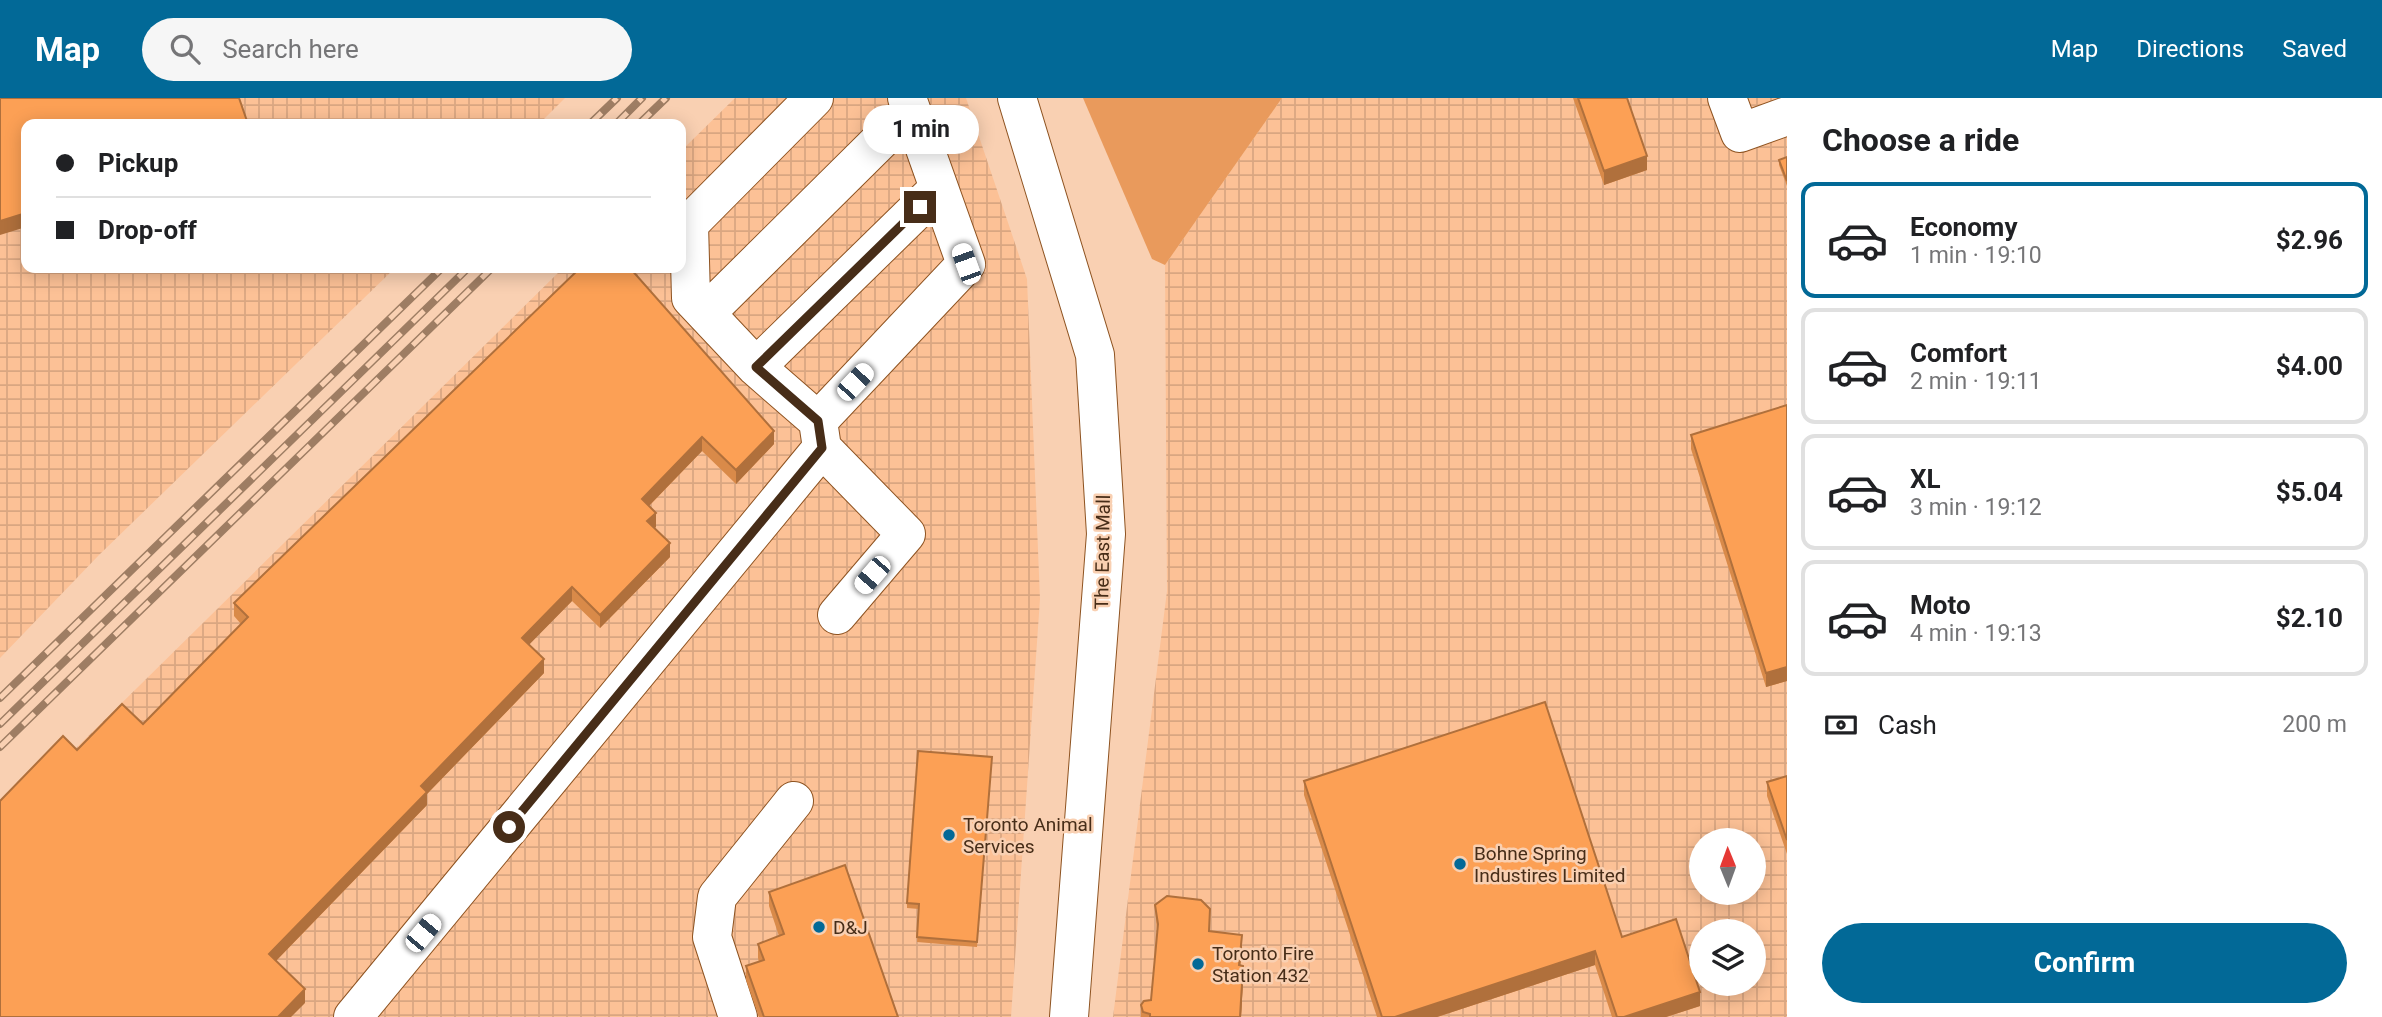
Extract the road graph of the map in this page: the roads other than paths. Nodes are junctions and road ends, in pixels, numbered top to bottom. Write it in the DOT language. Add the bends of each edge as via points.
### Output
graph roads {
  1 [pos="814,98"];
  2 [pos="1017,98"];
  3 [pos="1727,98"];
  4 [pos="909,104"];
  5 [pos="1787,116"];
  6 [pos="938,189"];
  7 [pos="706,313"];
  8 [pos="756,367"];
  9 [pos="820,435"];
  10 [pos="837,615"];
  11 [pos="794,801"];
  12 [pos="353,1017"];
  13 [pos="738,1017"];
  14 [pos="1069,1017"];
  1 -- 7 [label="main road" via="689,224 691,298"];
  2 -- 14 [label="main road, The East Mall" via="1095,355 1106,534"];
  3 -- 5 [label="main road" via="1740,133"];
  4 -- 6 [label="main road"];
  4 -- 7 [label="main road"];
  6 -- 8 [label="main road"];
  6 -- 9 [label="main road" via="966,264"];
  7 -- 8 [label="main road"];
  8 -- 9 [label="main road"];
  9 -- 10 [label="main road" via="906,534"];
  9 -- 12 [label="main road"];
  11 -- 13 [label="main road" via="718,897 712,937"];
}
